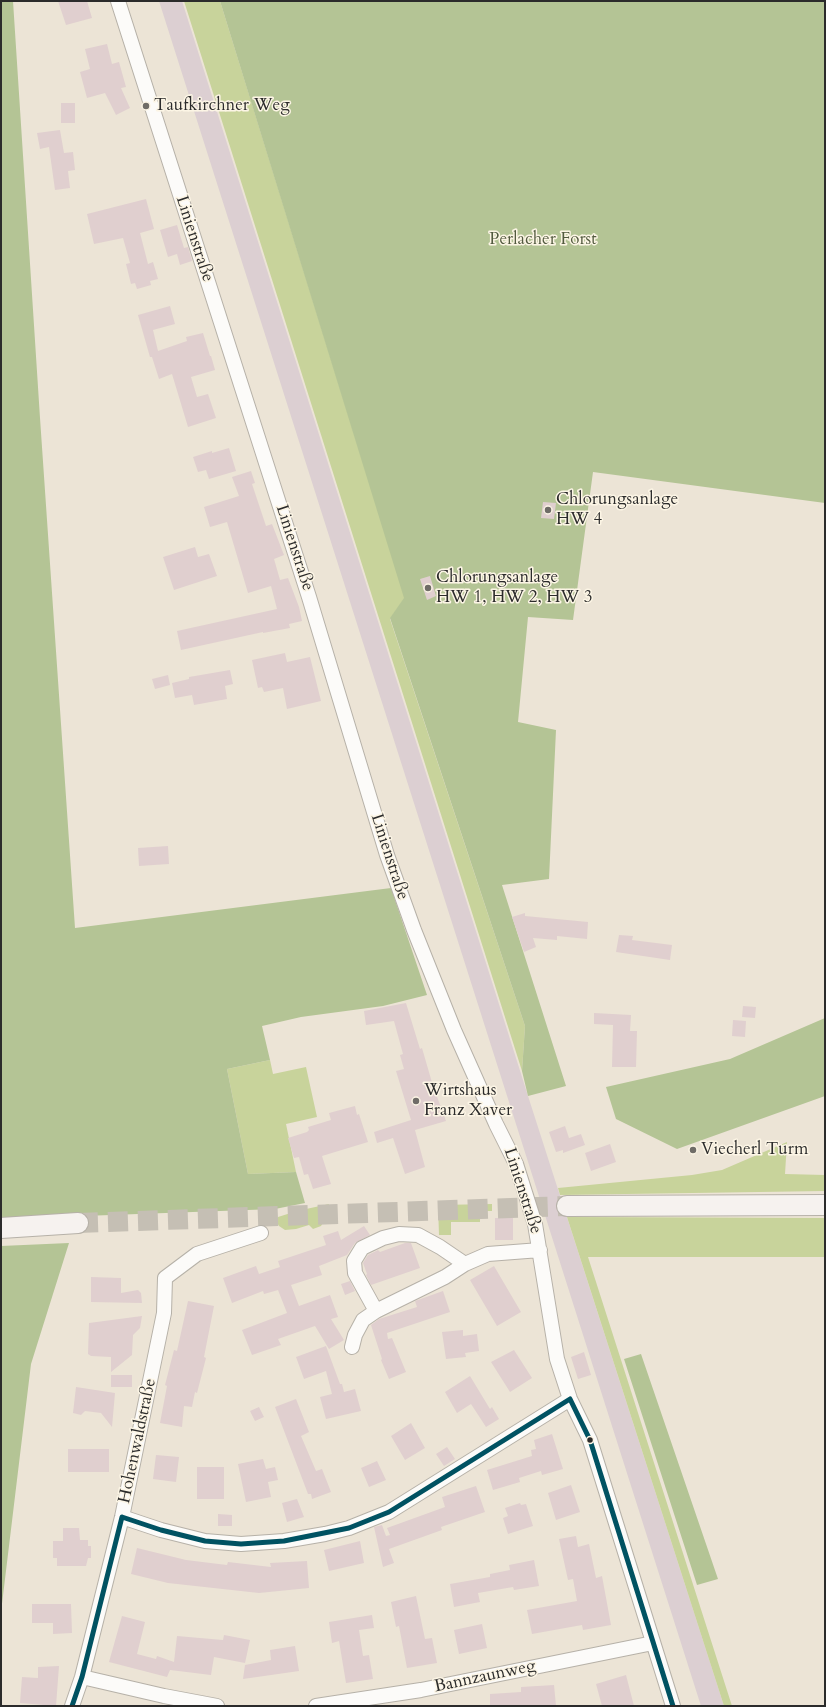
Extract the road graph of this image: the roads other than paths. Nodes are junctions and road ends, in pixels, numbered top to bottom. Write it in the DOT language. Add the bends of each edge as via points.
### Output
graph roads {
  1 [pos="118,1"];
  2 [pos="825,1205"];
  3 [pos="567,1206"];
  4 [pos="78,1223"];
  5 [pos="1,1228"];
  6 [pos="261,1233"];
  7 [pos="540,1250"];
  8 [pos="465,1264"];
  9 [pos="376,1311"];
  10 [pos="352,1347"];
  11 [pos="570,1399"];
  12 [pos="122,1517"];
  13 [pos="653,1643"];
  14 [pos="82,1677"];
  15 [pos="72,1706"];
  16 [pos="217,1706"];
  17 [pos="316,1706"];
  18 [pos="673,1706"];
  1 -- 7 [label="street, Linienstraße, bridge" via="309,597 387,855 454,1030 516,1164 536,1224"];
  2 -- 3 [label="main road"];
  4 -- 5 [label="main road"];
  6 -- 12 [label="street, Hohenwaldstraße" via="197,1254 164,1278 164,1314"];
  7 -- 8 [label="street" via="488,1254"];
  7 -- 11 [label="street, Linienstraße" via="557,1359"];
  8 -- 9 [label="street" via="445,1277"];
  8 -- 9 [label="street" via="418,1236 399,1234 362,1248 354,1261 355,1273"];
  9 -- 10 [label="street" via="363,1320"];
  11 -- 12 [label="street" via="389,1512 349,1528 284,1541 241,1544 204,1541"];
  11 -- 13 [label="street, Linienstraße" via="590,1440"];
  12 -- 14 [label="street, Hohenwaldstraße"];
  13 -- 17 [label="street, Bannzaunweg" via="408,1692"];
  13 -- 18 [label="street, Linienstraße"];
  14 -- 15 [label="street, Hohenwaldstraße"];
  14 -- 16 [label="street"];
}
